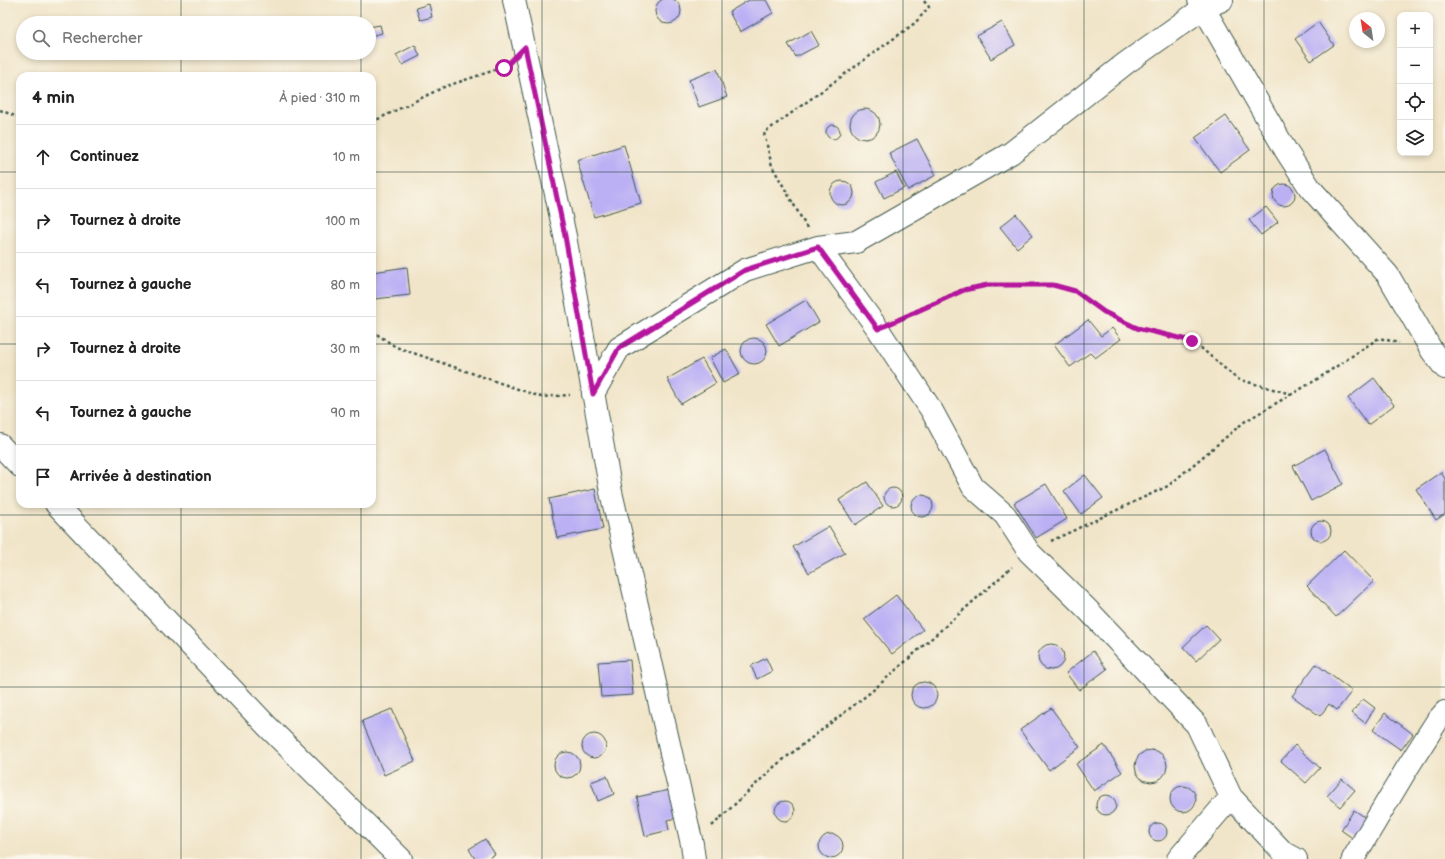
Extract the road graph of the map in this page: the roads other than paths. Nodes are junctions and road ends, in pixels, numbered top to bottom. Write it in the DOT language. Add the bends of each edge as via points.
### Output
graph roads {
  1 [pos="514,0"];
  2 [pos="1222,0"];
  3 [pos="1200,4"];
  4 [pos="818,247"];
  5 [pos="1445,368"];
  6 [pos="593,394"];
  7 [pos="0,445"];
  8 [pos="16,462"];
  9 [pos="60,508"];
  10 [pos="1445,712"];
  11 [pos="1231,797"];
  12 [pos="401,859"];
  13 [pos="694,859"];
  14 [pos="1178,859"];
  15 [pos="1296,859"];
  16 [pos="1353,859"];
  1 -- 6 [label="street" via="565,236"];
  2 -- 3 [label="street"];
  3 -- 4 [label="street" via="1011,153 856,242"];
  3 -- 5 [label="street" via="1310,188 1388,276 1432,351"];
  4 -- 6 [label="street" via="745,270 619,348"];
  4 -- 11 [label="street" via="878,329 932,411 973,487 1005,515 1029,552 1197,725"];
  6 -- 13 [label="street" via="611,492"];
  7 -- 8 [label="street"];
  9 -- 12 [label="street" via="268,727"];
  10 -- 16 [label="street" via="1406,770"];
  11 -- 14 [label="street"];
  11 -- 15 [label="street" via="1283,852"];
}
